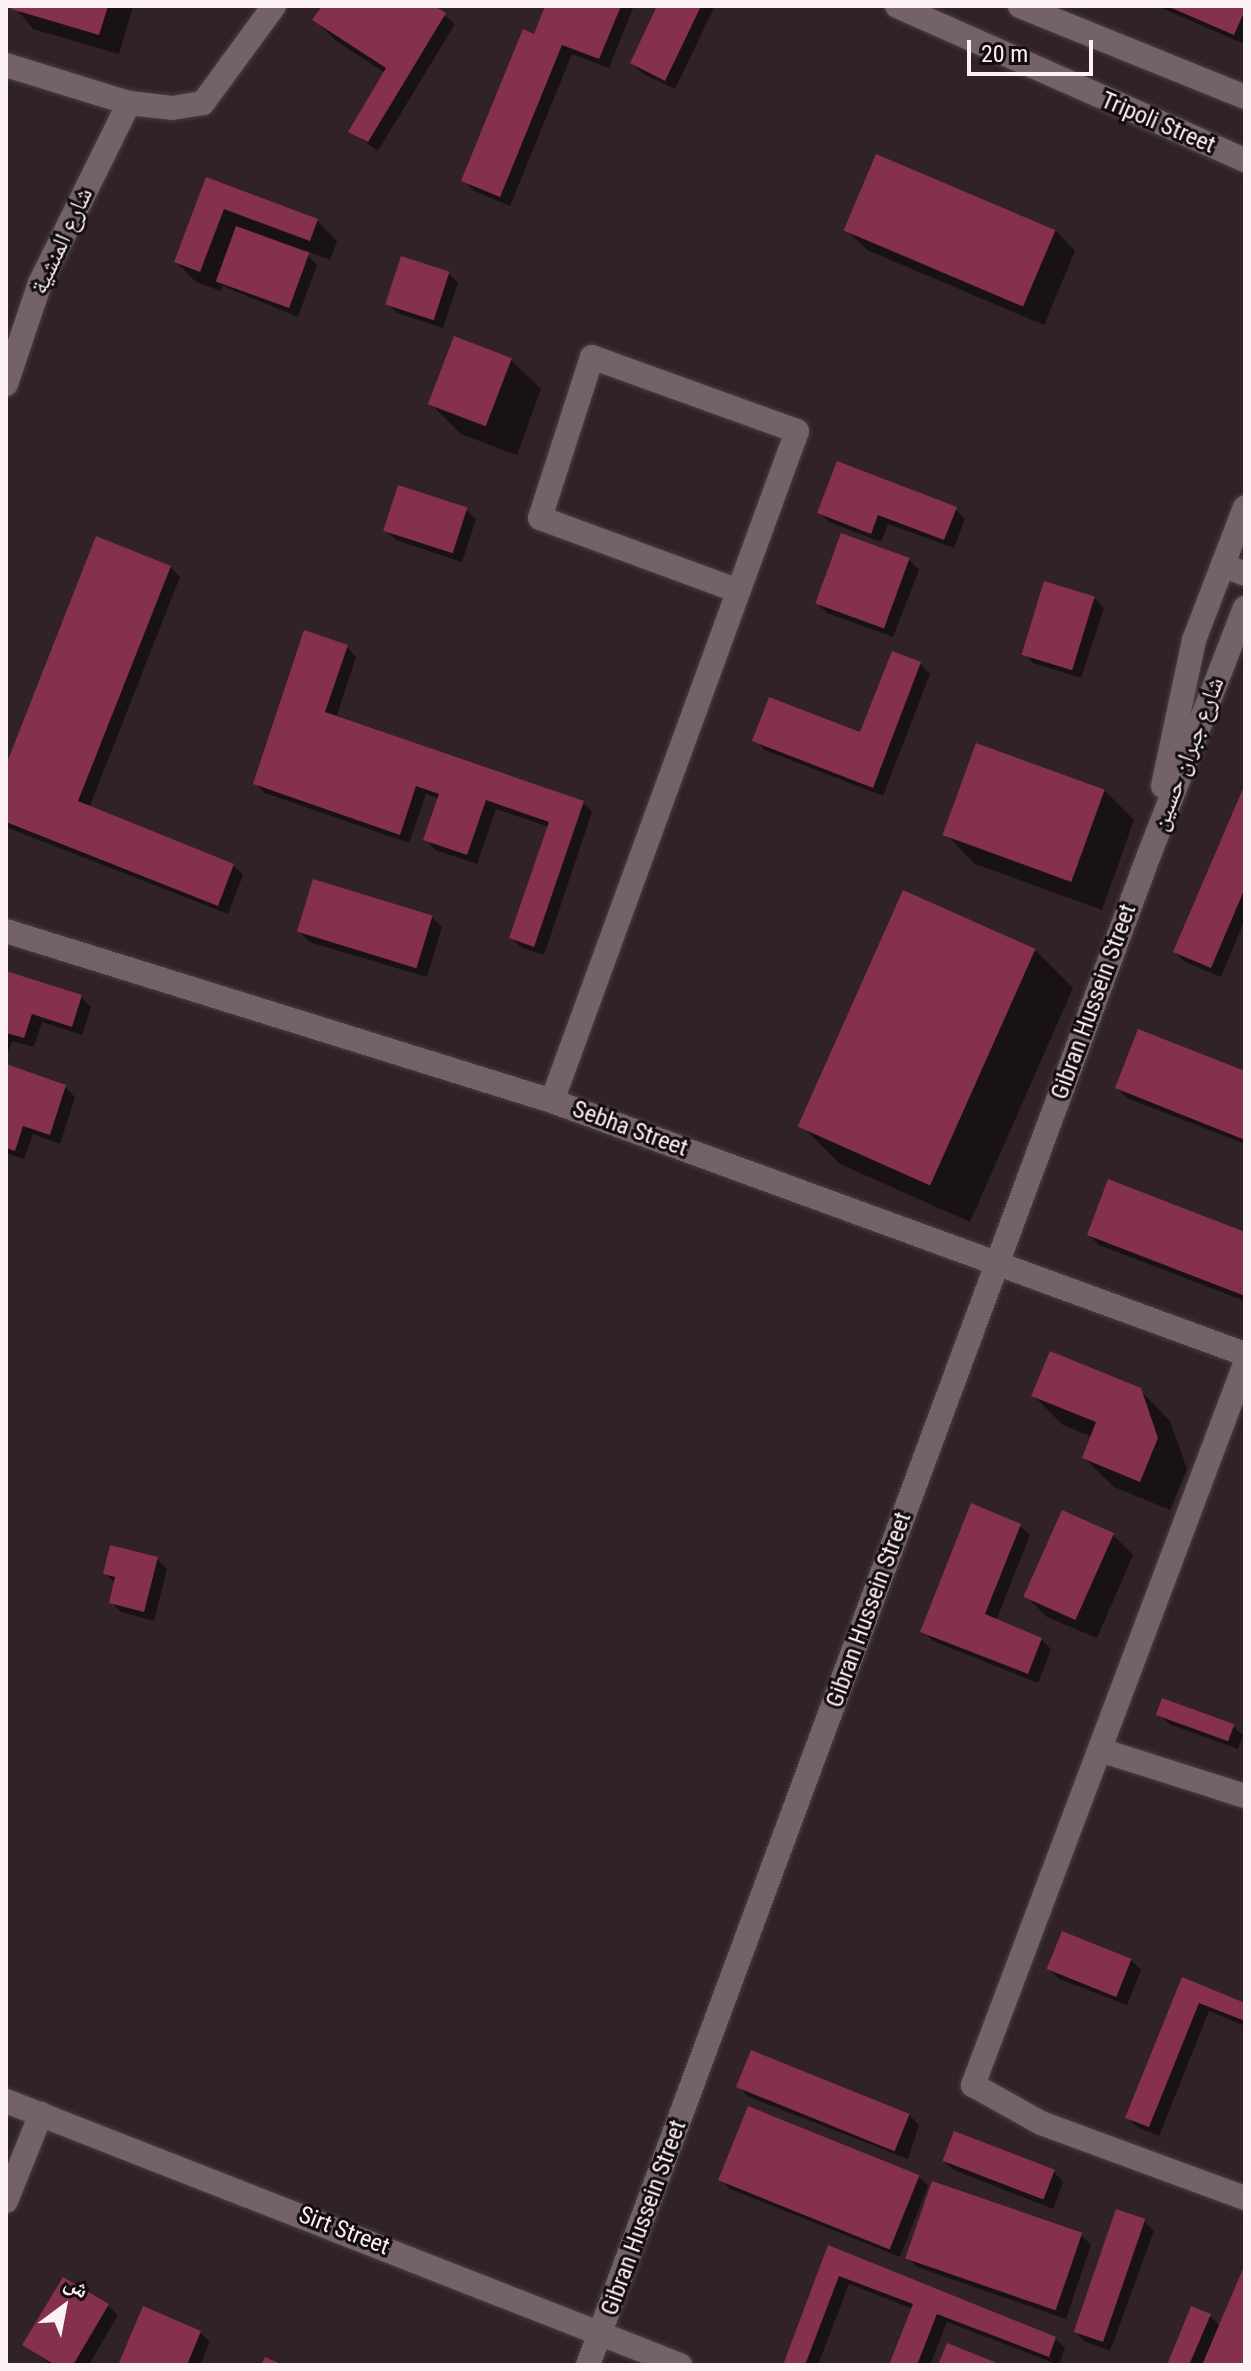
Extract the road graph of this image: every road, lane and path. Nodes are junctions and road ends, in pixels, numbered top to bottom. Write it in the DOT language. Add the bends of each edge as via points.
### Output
graph roads {
  1 [pos="274,6"];
  2 [pos="897,6"];
  3 [pos="1020,6"];
  4 [pos="6,65"];
  5 [pos="1245,97"];
  6 [pos="129,103"];
  7 [pos="1245,160"];
  8 [pos="6,384"];
  9 [pos="1245,507"];
  10 [pos="1234,570"];
  11 [pos="738,591"];
  12 [pos="1245,608"];
  13 [pos="1149,855"];
  14 [pos="6,931"];
  15 [pos="552,1101"];
  16 [pos="998,1261"];
  17 [pos="1245,1354"];
  18 [pos="1245,1364"];
  19 [pos="1100,1750"];
  20 [pos="1245,1796"];
  21 [pos="6,2101"];
  22 [pos="41,2114"];
  23 [pos="1245,2198"];
  24 [pos="6,2201"];
  25 [pos="602,2332"];
  26 [pos="588,2365"];
  27 [pos="680,2365"];
  1 -- 6 [label="street" via="203,103 172,108"];
  2 -- 7 [label="street, Tripoli Street"];
  3 -- 5 [label="street"];
  4 -- 6 [label="street"];
  6 -- 8 [label="street, شارع المنشية" via="40,283"];
  9 -- 10 [label="street"];
  10 -- 13 [label="street" via="1194,640"];
  11 -- 11 [label="street" via="797,431 592,357 540,518"];
  11 -- 15 [label="street"];
  12 -- 13 [label="street, شارع جبران حسين"];
  13 -- 16 [label="street, Gibran Hussein Street"];
  14 -- 15 [label="street, Sebha Street"];
  15 -- 16 [label="street, Sebha Street"];
  16 -- 17 [label="street, Sebha Street"];
  16 -- 25 [label="street, Gibran Hussein Street"];
  18 -- 19 [label="street"];
  19 -- 20 [label="street"];
  19 -- 23 [label="street" via="973,2085 1041,2123"];
  21 -- 22 [label="street, Sirt Street"];
  22 -- 24 [label="street"];
  22 -- 25 [label="street, Sirt Street"];
  25 -- 26 [label="street, Gibran Hussein Street"];
  25 -- 27 [label="street, Sirt Street"];
}
